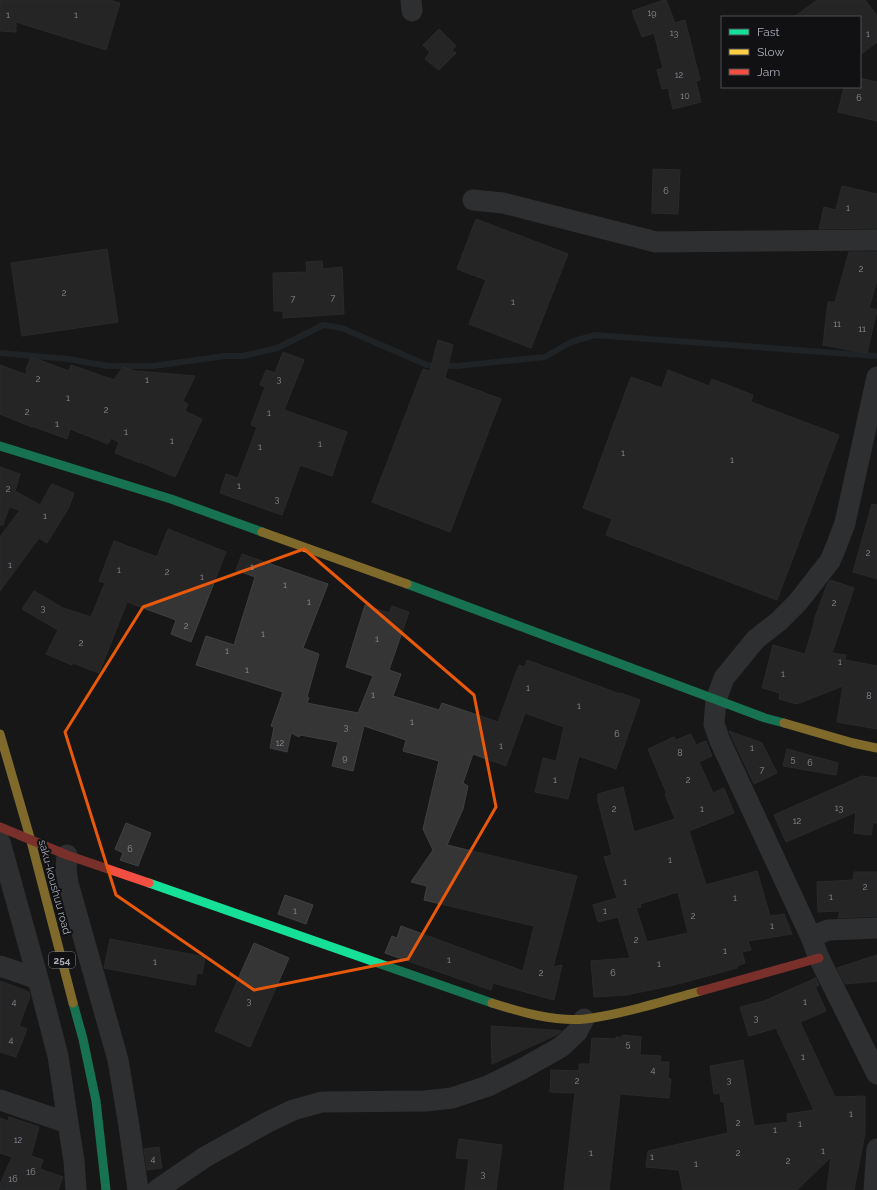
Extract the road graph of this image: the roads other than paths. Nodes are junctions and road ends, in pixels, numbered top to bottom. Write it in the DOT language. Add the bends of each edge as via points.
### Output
graph roads {
  1 [pos="473,200"];
  2 [pos="877,240"];
  3 [pos="877,376"];
  4 [pos="0,446"];
  5 [pos="716,700"];
  6 [pos="0,734"];
  7 [pos="877,748"];
  8 [pos="0,828"];
  9 [pos="31,841"];
  10 [pos="0,842"];
  11 [pos="67,855"];
  12 [pos="877,928"];
  13 [pos="811,937"];
  14 [pos="819,958"];
  15 [pos="0,966"];
  16 [pos="38,980"];
  17 [pos="584,1019"];
  18 [pos="877,1074"];
  19 [pos="0,1100"];
  20 [pos="68,1123"];
  21 [pos="877,1149"];
  22 [pos="76,1190"];
  23 [pos="106,1190"];
  24 [pos="138,1190"];
  25 [pos="157,1190"];
  26 [pos="874,1190"];
  1 -- 2 [label="street" via="503,202 656,242"];
  3 -- 5 [label="street" via="844,523 830,562 798,602 756,639 738,660 724,678"];
  4 -- 5 [label="main road" via="172,499 536,631"];
  5 -- 7 [label="main road" via="772,720"];
  5 -- 13 [label="street" via="714,724 720,741"];
  6 -- 9 [label="main road, saku-koushuu road / 254"];
  8 -- 9 [label="main road"];
  9 -- 11 [label="main road"];
  9 -- 23 [label="main road, saku-koushuu road / 254" via="84,1046 96,1102"];
  10 -- 16 [label="street"];
  11 -- 17 [label="main road" via="509,1009 552,1018"];
  11 -- 24 [label="street" via="68,883 118,1060"];
  12 -- 13 [label="street" via="828,930"];
  13 -- 14 [label="street"];
  14 -- 17 [label="main road" via="643,1008"];
  14 -- 18 [label="street"];
  15 -- 16 [label="street"];
  16 -- 20 [label="street" via="58,1056"];
  17 -- 25 [label="street" via="577,1032 561,1047 488,1086 452,1098 425,1101 322,1102 293,1110 211,1153"];
  19 -- 20 [label="street"];
  20 -- 22 [label="street"];
  21 -- 26 [label="street"];
}
